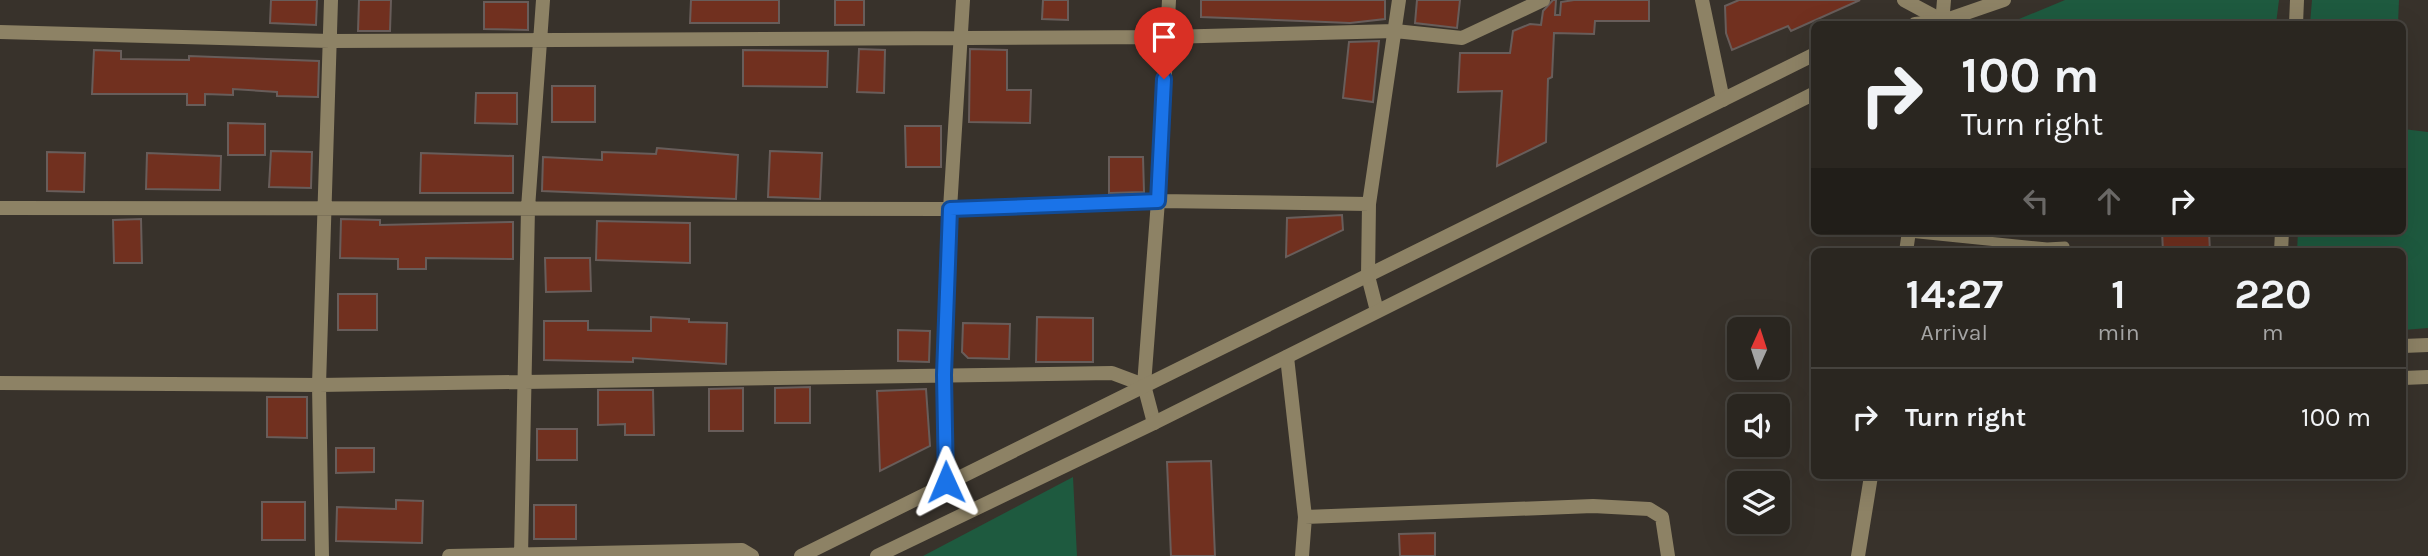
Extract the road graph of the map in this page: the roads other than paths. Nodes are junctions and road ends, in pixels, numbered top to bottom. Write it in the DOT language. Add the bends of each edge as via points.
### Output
graph roads {
  1 [pos="331,0"];
  2 [pos="543,0"];
  3 [pos="963,0"];
  4 [pos="1169,0"];
  5 [pos="1399,0"];
  6 [pos="1543,0"];
  7 [pos="1702,0"];
  8 [pos="1904,0"];
  9 [pos="1944,0"];
  10 [pos="2004,0"];
  11 [pos="2297,0"];
  12 [pos="1937,21"];
  13 [pos="1940,21"];
  14 [pos="1946,21"];
  15 [pos="2296,21"];
  16 [pos="1395,31"];
  17 [pos="0,32"];
  18 [pos="962,37"];
  19 [pos="1166,37"];
  20 [pos="330,41"];
  21 [pos="541,41"];
  22 [pos="1811,56"];
  23 [pos="1811,95"];
  24 [pos="1723,100"];
  25 [pos="1158,201"];
  26 [pos="1369,204"];
  27 [pos="323,207"];
  28 [pos="0,208"];
  29 [pos="528,208"];
  30 [pos="950,209"];
  31 [pos="1937,235"];
  32 [pos="2065,246"];
  33 [pos="1368,276"];
  34 [pos="1377,311"];
  35 [pos="2428,345"];
  36 [pos="2406,346"];
  37 [pos="1287,357"];
  38 [pos="944,375"];
  39 [pos="2428,377"];
  40 [pos="2406,378"];
  41 [pos="524,382"];
  42 [pos="0,383"];
  43 [pos="319,385"];
  44 [pos="1144,386"];
  45 [pos="1154,423"];
  46 [pos="1871,479"];
  47 [pos="946,482"];
  48 [pos="1305,517"];
  49 [pos="521,555"];
  50 [pos="322,556"];
  51 [pos="449,556"];
  52 [pos="752,556"];
  53 [pos="801,556"];
  54 [pos="877,556"];
  55 [pos="1302,556"];
  56 [pos="1668,556"];
  57 [pos="1858,556"];
  1 -- 20 [label="street"];
  2 -- 21 [label="street"];
  3 -- 18 [label="street"];
  4 -- 19 [label="street"];
  5 -- 16 [label="street"];
  6 -- 16 [label="street" via="1462,38"];
  7 -- 24 [label="street"];
  8 -- 12 [label="street"];
  9 -- 13 [label="street"];
  10 -- 14 [label="street"];
  11 -- 15 [label="street"];
  16 -- 19 [label="street"];
  16 -- 26 [label="street"];
  17 -- 20 [label="street"];
  18 -- 19 [label="street"];
  18 -- 21 [label="street"];
  18 -- 30 [label="street"];
  19 -- 25 [label="street"];
  20 -- 21 [label="street"];
  20 -- 27 [label="street"];
  21 -- 29 [label="street"];
  22 -- 24 [label="street"];
  23 -- 34 [label="street"];
  24 -- 33 [label="street"];
  25 -- 26 [label="street"];
  25 -- 30 [label="street"];
  25 -- 44 [label="street"];
  26 -- 33 [label="street"];
  27 -- 28 [label="street"];
  27 -- 29 [label="street"];
  27 -- 43 [label="street"];
  29 -- 30 [label="street"];
  29 -- 41 [label="street"];
  30 -- 38 [label="street"];
  31 -- 32 [label="lane"];
  33 -- 34 [label="street"];
  33 -- 44 [label="street"];
  34 -- 37 [label="street"];
  35 -- 36 [label="street"];
  37 -- 45 [label="street"];
  37 -- 48 [label="street"];
  38 -- 41 [label="street"];
  38 -- 44 [label="street" via="1112,373"];
  38 -- 47 [label="street"];
  39 -- 40 [label="street"];
  41 -- 43 [label="street"];
  41 -- 49 [label="street"];
  42 -- 43 [label="street"];
  43 -- 50 [label="street"];
  44 -- 45 [label="street"];
  44 -- 47 [label="street"];
  45 -- 54 [label="street"];
  46 -- 57 [label="street"];
  47 -- 53 [label="street"];
  48 -- 55 [label="street"];
  48 -- 56 [label="street" via="1593,506 1649,509 1662,517"];
  49 -- 51 [label="street"];
  49 -- 52 [label="street" via="742,550"];
}
